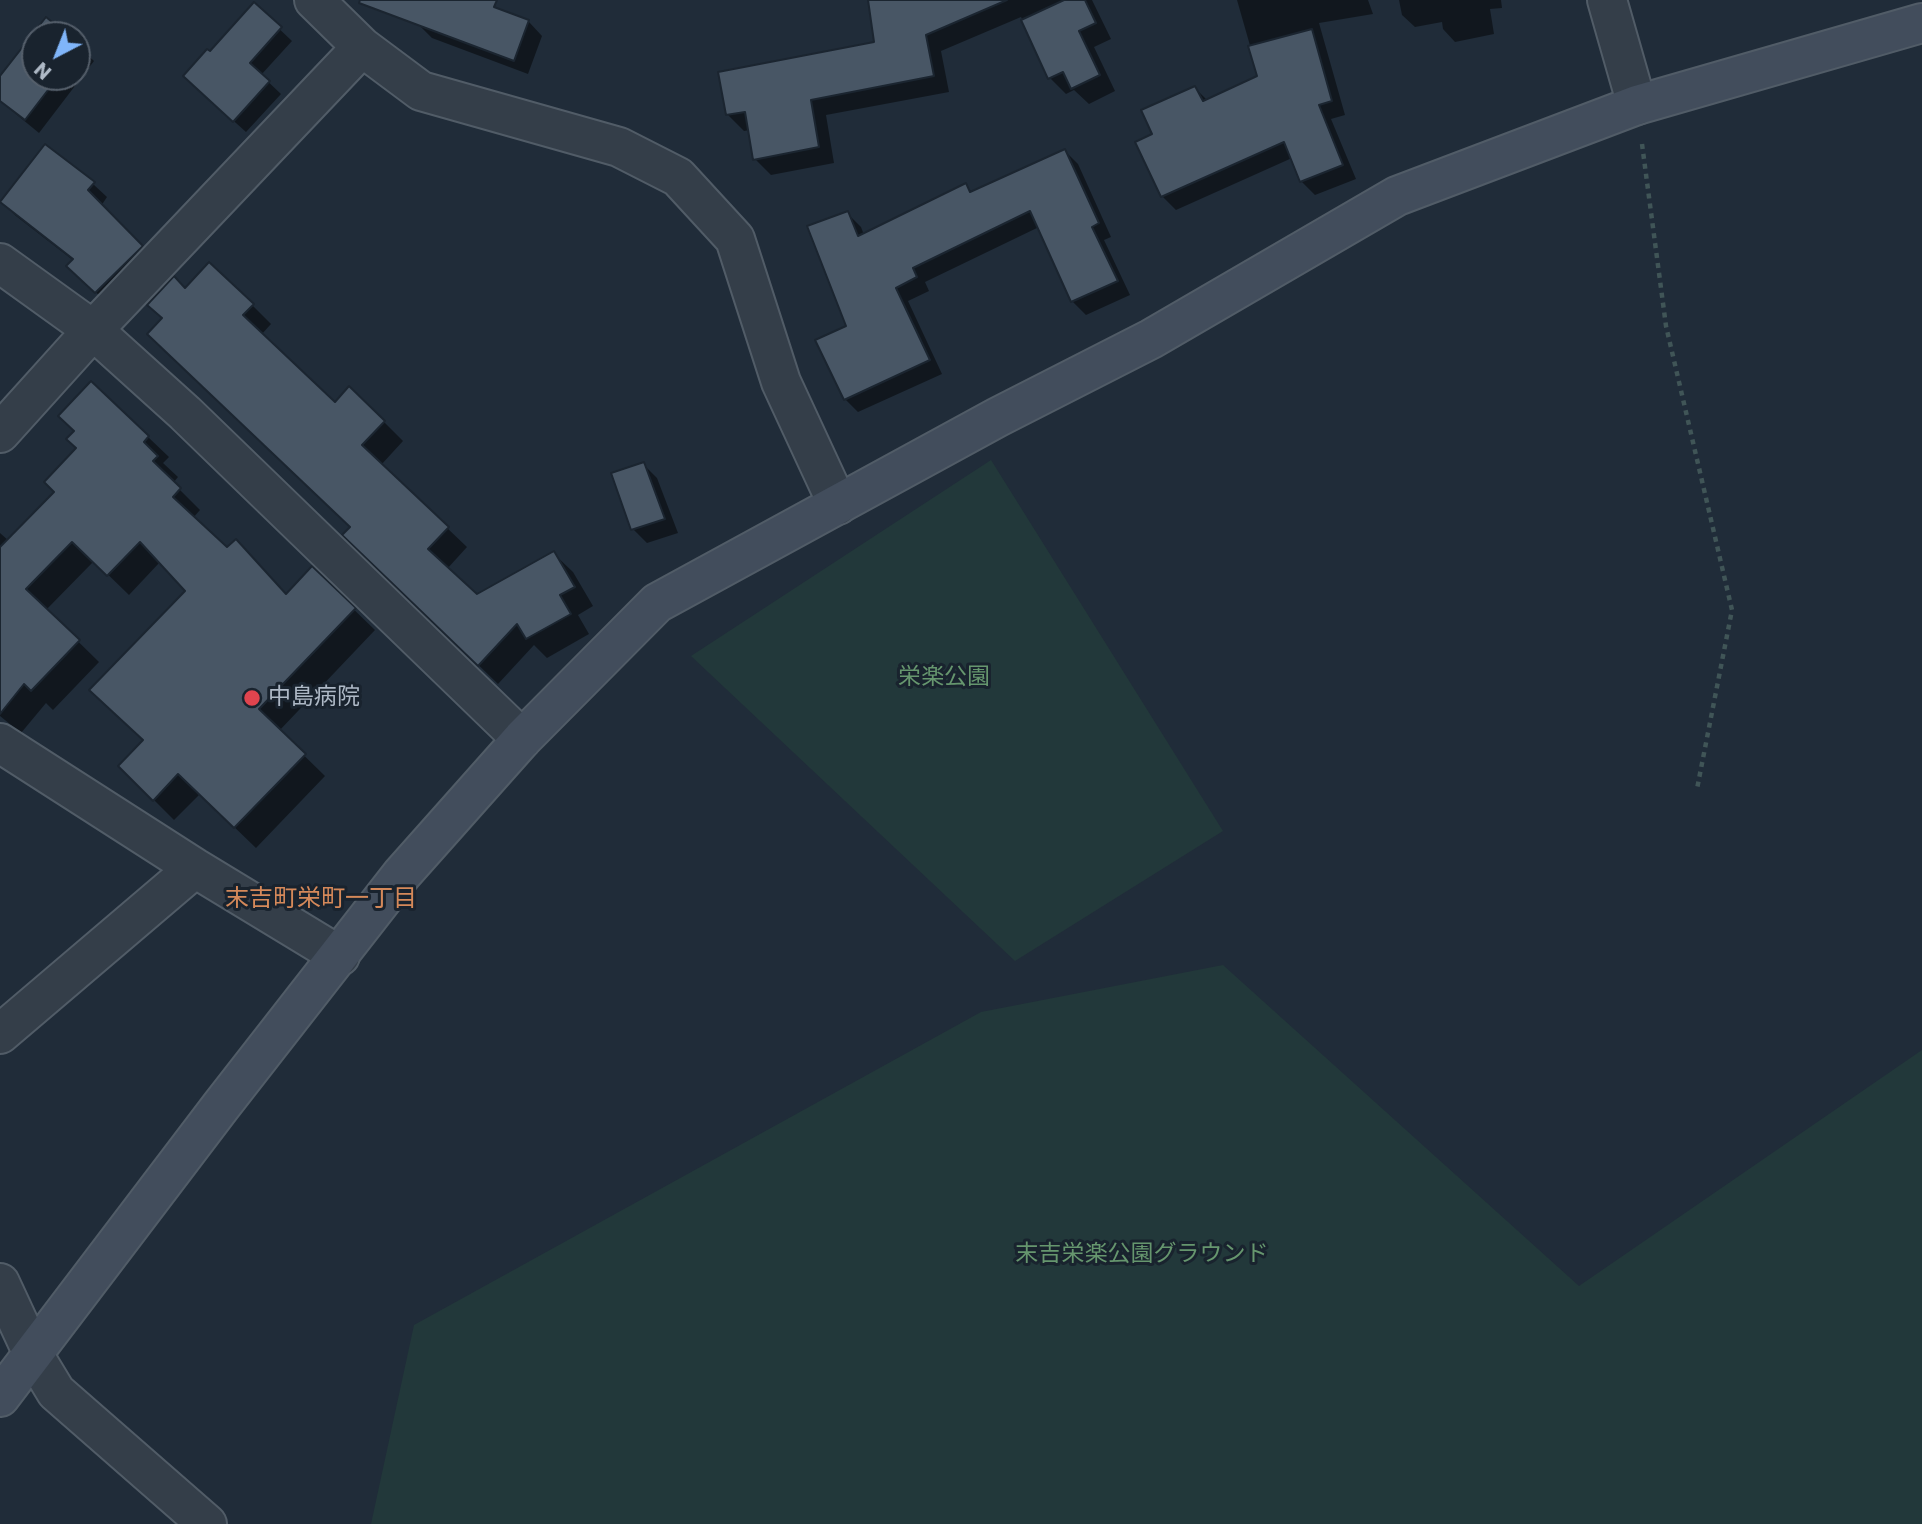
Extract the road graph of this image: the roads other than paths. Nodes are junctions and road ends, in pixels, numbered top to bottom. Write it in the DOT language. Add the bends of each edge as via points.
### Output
graph roads {
  1 [pos="314,0"];
  2 [pos="1606,0"];
  3 [pos="1922,23"];
  4 [pos="362,47"];
  5 [pos="1637,105"];
  6 [pos="0,263"];
  7 [pos="93,330"];
  8 [pos="0,433"];
  9 [pos="838,505"];
  10 [pos="522,739"];
  11 [pos="0,743"];
  12 [pos="195,868"];
  13 [pos="340,956"];
  14 [pos="0,1034"];
  15 [pos="0,1283"];
  16 [pos="33,1354"];
  17 [pos="0,1397"];
  18 [pos="207,1524"];
  1 -- 4 [label="street"];
  2 -- 5 [label="street"];
  3 -- 5 [label="street"];
  4 -- 7 [label="street"];
  4 -- 9 [label="street" via="421,91 619,147 678,177 736,239 780,382"];
  5 -- 9 [label="street" via="1397,196 1151,339 998,416"];
  6 -- 7 [label="street"];
  7 -- 8 [label="street"];
  7 -- 10 [label="street"];
  9 -- 10 [label="street" via="657,603"];
  10 -- 13 [label="street" via="402,874"];
  11 -- 12 [label="street"];
  12 -- 13 [label="street"];
  12 -- 14 [label="street"];
  13 -- 16 [label="street"];
  15 -- 16 [label="street"];
  16 -- 17 [label="street"];
  16 -- 18 [label="street" via="56,1392"];
}
